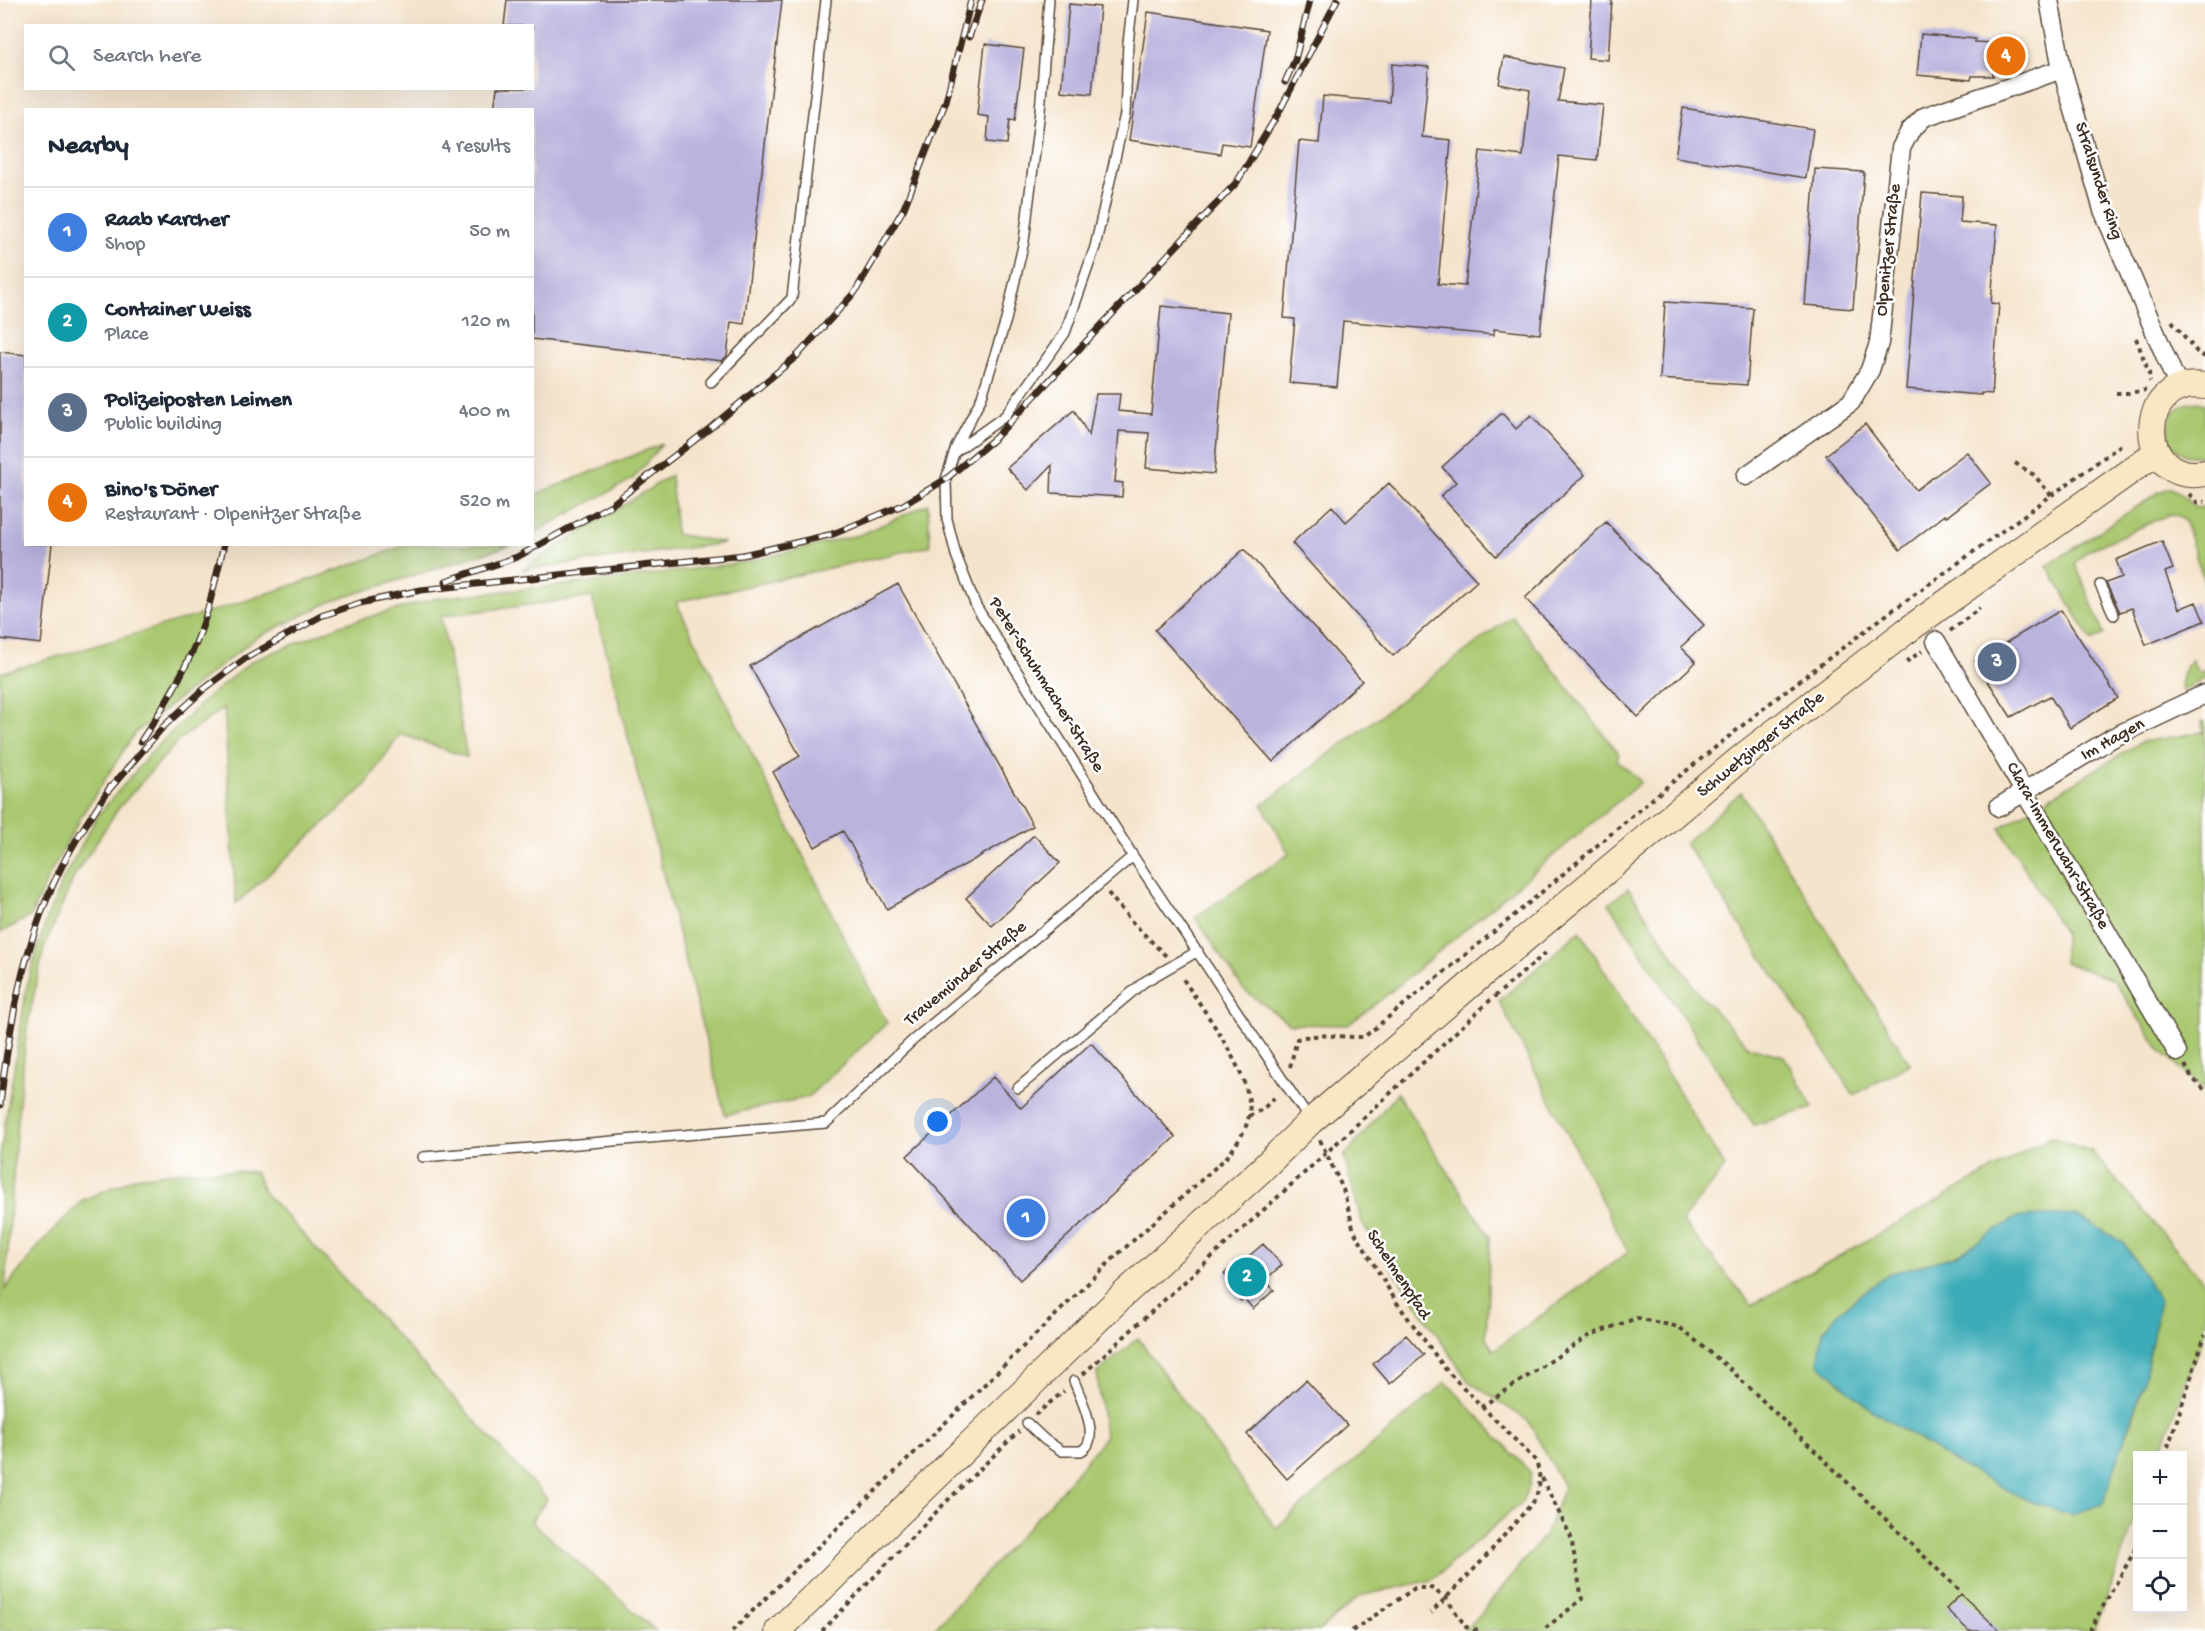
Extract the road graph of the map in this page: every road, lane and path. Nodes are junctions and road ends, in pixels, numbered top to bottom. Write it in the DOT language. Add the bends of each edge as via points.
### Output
graph roads {
  1 [pos="826,0"];
  2 [pos="1049,0"];
  3 [pos="1133,0"];
  4 [pos="2049,0"];
  5 [pos="2062,69"];
  6 [pos="2168,317"];
  7 [pos="2205,357"];
  8 [pos="711,382"];
  9 [pos="2205,386"];
  10 [pos="2179,388"];
  11 [pos="2149,389"];
  12 [pos="2116,393"];
  13 [pos="955,452"];
  14 [pos="2157,452"];
  15 [pos="2015,463"];
  16 [pos="2205,473"];
  17 [pos="1746,476"];
  18 [pos="2051,495"];
  19 [pos="2100,585"];
  20 [pos="2114,615"];
  21 [pos="1936,641"];
  22 [pos="1898,667"];
  23 [pos="2205,694"];
  24 [pos="2025,792"];
  25 [pos="1999,807"];
  26 [pos="1133,856"];
  27 [pos="1100,884"];
  28 [pos="1554,946"];
  29 [pos="1198,951"];
  30 [pos="1174,964"];
  31 [pos="2177,1052"];
  32 [pos="1018,1088"];
  33 [pos="2205,1090"];
  34 [pos="1311,1121"];
  35 [pos="1326,1154"];
  36 [pos="423,1157"];
  37 [pos="2205,1335"];
  38 [pos="1074,1381"];
  39 [pos="1481,1407"];
  40 [pos="1027,1423"];
  41 [pos="2166,1451"];
  42 [pos="1541,1477"];
  43 [pos="2133,1554"];
  44 [pos="1959,1590"];
  45 [pos="1446,1598"];
  46 [pos="1431,1613"];
  47 [pos="732,1631"];
  48 [pos="777,1631"];
  49 [pos="822,1631"];
  50 [pos="1352,1631"];
  51 [pos="1479,1631"];
  52 [pos="1542,1631"];
  53 [pos="2089,1631"];
  1 -- 8 [label="lane" via="792,298"];
  2 -- 13 [label="lane, Peter-Schuhmacher-Straße" via="1024,241 1006,321 981,399"];
  3 -- 13 [label="lane" via="1125,114 1095,247 1065,333 1005,416"];
  4 -- 5 [label="street, Stralsunder Ring"];
  5 -- 10 [label="street, Stralsunder Ring" via="2103,210"];
  5 -- 17 [label="street, Olpenitzer Straße" via="1924,117 1910,131 1901,148 1879,343 1870,370 1851,402"];
  6 -- 7 [label="path"];
  9 -- 10 [label="main road"];
  10 -- 14 [label="main road" via="2160,402 2152,418 2151,436"];
  11 -- 12 [label="path"];
  13 -- 26 [label="lane, Peter-Schuhmacher-Straße" via="946,479 947,519 976,606"];
  14 -- 16 [label="main road" via="2176,470"];
  14 -- 34 [label="main road, Schwetzinger Straße" via="1905,632 1746,754"];
  15 -- 18 [label="path" via="2034,475"];
  19 -- 20 [label="lane"];
  21 -- 22 [label="path"];
  21 -- 24 [label="street, Clara-Immerwahr-Straße"];
  23 -- 24 [label="street, Im Hagen" via="2112,738"];
  24 -- 25 [label="street, Im Hagen"];
  24 -- 31 [label="street, Clara-Immerwahr-Straße"];
  26 -- 27 [label="lane, Travemünder Straße"];
  26 -- 29 [label="lane, Peter-Schuhmacher-Straße"];
  27 -- 30 [label="path"];
  27 -- 36 [label="lane, Travemünder Straße" via="912,1041 826,1123"];
  28 -- 35 [label="path"];
  29 -- 30 [label="lane"];
  29 -- 34 [label="lane, Peter-Schuhmacher-Straße"];
  30 -- 32 [label="lane" via="1144,982"];
  30 -- 47 [label="path" via="1227,1048 1250,1099 1249,1116 1235,1146 1108,1264"];
  31 -- 33 [label="path" via="2192,1078"];
  34 -- 35 [label="path, Schelmenpfad"];
  34 -- 48 [label="main road, Schwetzinger Straße" via="1115,1302"];
  35 -- 38 [label="path"];
  35 -- 39 [label="path, Schelmenpfad" via="1343,1189 1354,1231 1397,1303 1447,1371"];
  37 -- 41 [label="path"];
  38 -- 40 [label="path"];
  38 -- 40 [label="lane" via="1090,1431 1088,1444 1081,1451 1062,1451"];
  39 -- 42 [label="path, Schelmenpfad" via="1536,1461"];
  39 -- 44 [label="path" via="1590,1335 1637,1318 1679,1327 1729,1368"];
  40 -- 49 [label="path"];
  42 -- 45 [label="path" via="1534,1501"];
  42 -- 52 [label="path, Schelmenpfad" via="1571,1537 1582,1599"];
  43 -- 53 [label="path"];
  45 -- 46 [label="path"];
  45 -- 50 [label="path" via="1431,1588 1415,1588"];
  45 -- 51 [label="path" via="1466,1627"];
}
